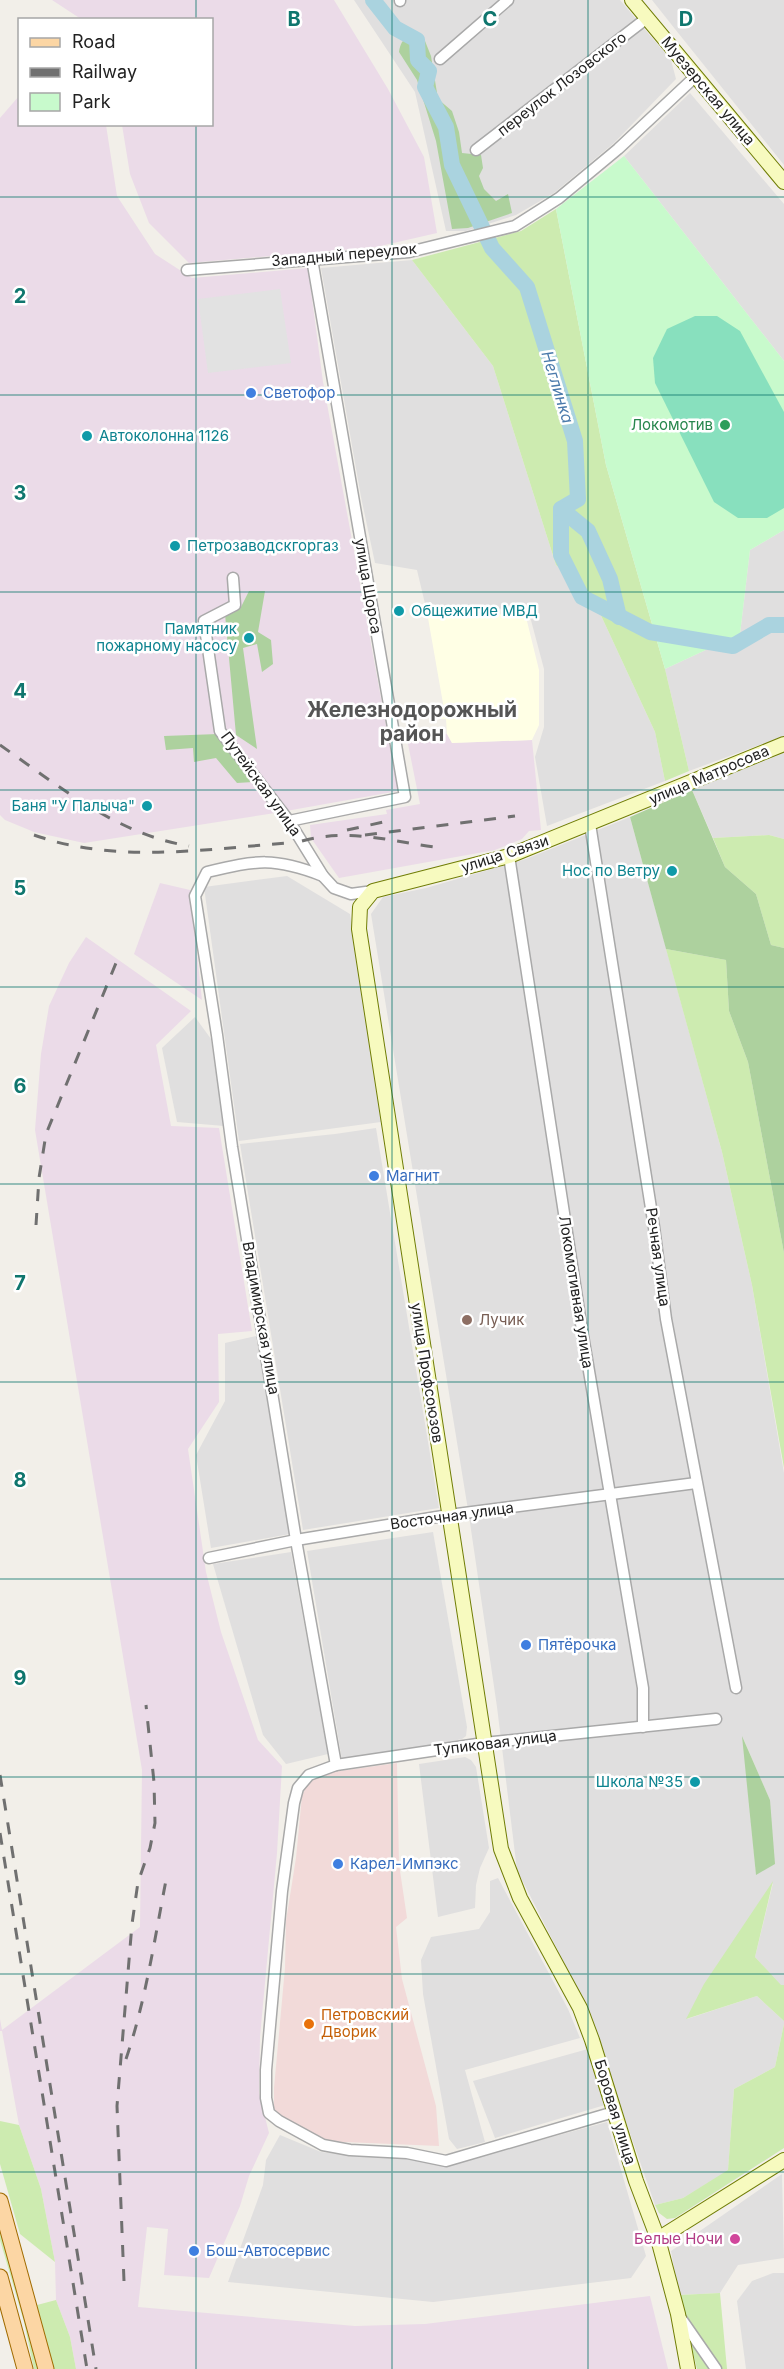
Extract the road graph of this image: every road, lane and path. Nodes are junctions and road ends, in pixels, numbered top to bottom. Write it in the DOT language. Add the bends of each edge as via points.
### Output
graph roads {
  1 [pos="508,0"];
  2 [pos="632,0"];
  3 [pos="647,18"];
  4 [pos="441,59"];
  5 [pos="696,76"];
  6 [pos="476,150"];
  7 [pos="784,182"];
  8 [pos="312,259"];
  9 [pos="187,270"];
  10 [pos="233,578"];
  11 [pos="784,744"];
  12 [pos="634,807"];
  13 [pos="289,820"];
  14 [pos="590,824"];
  15 [pos="509,856"];
  16 [pos="323,876"];
  17 [pos="373,891"];
  18 [pos="696,1483"];
  19 [pos="610,1495"];
  20 [pos="449,1515"];
  21 [pos="296,1540"];
  22 [pos="209,1558"];
  23 [pos="736,1688"];
  24 [pos="716,1719"];
  25 [pos="643,1727"];
  26 [pos="484,1743"];
  27 [pos="336,1765"];
  28 [pos="504,1858"];
  29 [pos="614,2112"];
  30 [pos="784,2160"];
  31 [pos="0,2200"];
  32 [pos="658,2240"];
  33 [pos="0,2277"];
  34 [pos="678,2314"];
  35 [pos="24,2369"];
  36 [pos="46,2369"];
  37 [pos="688,2369"];
  38 [pos="716,2369"];
  1 -- 4 [label="street"];
  2 -- 3 [label="main road, Муезерская улица"];
  3 -- 5 [label="main road, Муезерская улица"];
  3 -- 6 [label="street, переулок Лозовского"];
  5 -- 7 [label="main road, Муезерская улица"];
  5 -- 8 [label="street, Западный переулок" via="559,198 515,226 409,252"];
  8 -- 9 [label="street, Западный переулок"];
  8 -- 13 [label="street, улица Щорса" via="405,798"];
  10 -- 13 [label="street, Путейская улица" via="235,605 204,621 220,730"];
  11 -- 12 [label="main road, улица Матросова"];
  12 -- 14 [label="main road, улица Связи"];
  13 -- 16 [label="street, Путейская улица"];
  14 -- 15 [label="main road, улица Связи"];
  14 -- 18 [label="street, Речная улица" via="666,1319"];
  15 -- 17 [label="main road, улица Связи"];
  15 -- 19 [label="street, Локомотивная улица"];
  16 -- 17 [label="street, Путейская улица" via="333,888 351,894"];
  16 -- 21 [label="street, Владимирская улица" via="285,863 249,862 207,872 195,896"];
  17 -- 20 [label="main road, улица Профсоюзов" via="360,907 359,929"];
  18 -- 19 [label="street, Восточная улица"];
  18 -- 23 [label="street, Речная улица"];
  19 -- 20 [label="street, Восточная улица"];
  19 -- 25 [label="street, Локомотивная улица" via="643,1688"];
  20 -- 21 [label="street, Восточная улица"];
  20 -- 26 [label="main road, улица Профсоюзов"];
  21 -- 22 [label="street, Восточная улица"];
  21 -- 27 [label="street, Владимирская улица"];
  24 -- 25 [label="street, Тупиковая улица"];
  25 -- 26 [label="street, Тупиковая улица"];
  26 -- 27 [label="street, Тупиковая улица"];
  26 -- 28 [label="main road, улица Профсоюзов"];
  27 -- 29 [label="street, Тупиковая улица" via="309,1775 298,1788 294,1803 266,2070 269,2113 323,2145 446,2161"];
  28 -- 29 [label="main road, Боровая улица" via="520,1898 580,2008"];
  29 -- 32 [label="main road, Боровая улица"];
  30 -- 32 [label="main road"];
  31 -- 36 [label="main road"];
  32 -- 34 [label="main road, Боровая улица"];
  33 -- 35 [label="main road"];
  34 -- 37 [label="main road"];
  34 -- 38 [label="street, Боровая улица"];
}
